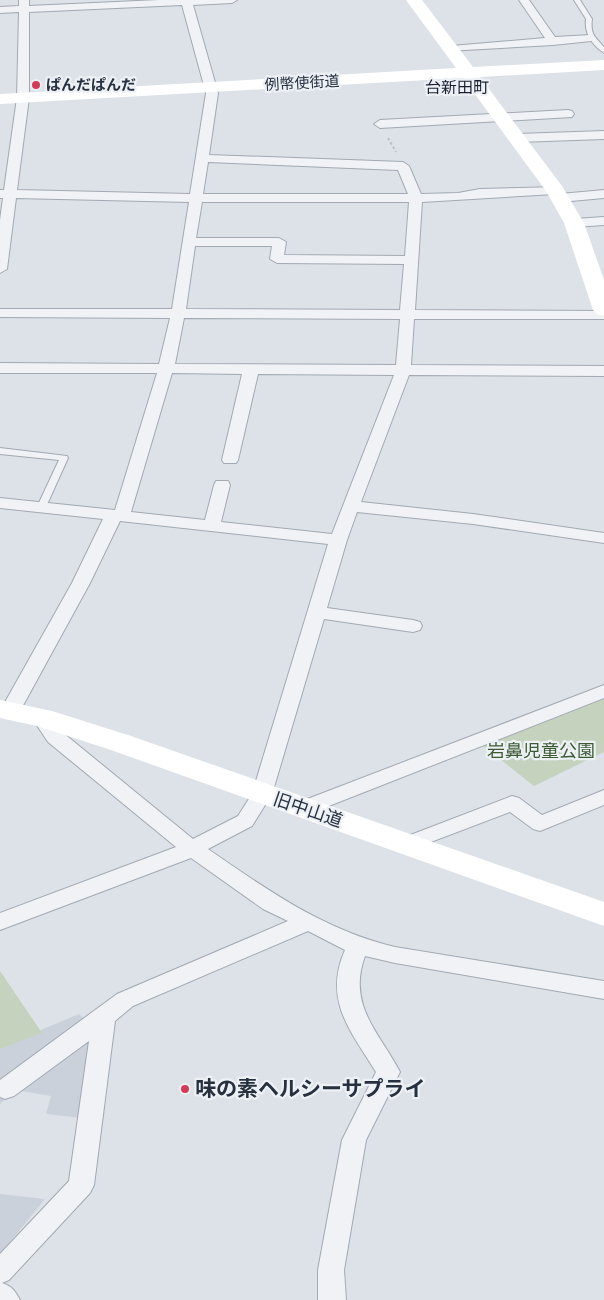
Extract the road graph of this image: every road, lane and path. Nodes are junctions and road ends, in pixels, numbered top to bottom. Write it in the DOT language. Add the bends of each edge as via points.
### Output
graph roads {
  1 [pos="232,0"];
  2 [pos="414,0"];
  3 [pos="524,0"];
  4 [pos="577,0"];
  5 [pos="186,1"];
  6 [pos="24,4"];
  7 [pos="0,10"];
  8 [pos="591,38"];
  9 [pos="553,42"];
  10 [pos="451,49"];
  11 [pos="604,51"];
  12 [pos="604,65"];
  13 [pos="469,73"];
  14 [pos="210,88"];
  15 [pos="23,98"];
  16 [pos="0,100"];
  17 [pos="568,114"];
  18 [pos="502,118"];
  19 [pos="380,124"];
  20 [pos="604,134"];
  21 [pos="517,138"];
  22 [pos="201,158"];
  23 [pos="403,166"];
  24 [pos="5,194"];
  25 [pos="557,194"];
  26 [pos="604,194"];
  27 [pos="194,198"];
  28 [pos="416,198"];
  29 [pos="604,221"];
  30 [pos="574,223"];
  31 [pos="189,242"];
  32 [pos="411,260"];
  33 [pos="0,269"];
  34 [pos="604,310"];
  35 [pos="0,313"];
  36 [pos="178,314"];
  37 [pos="407,315"];
  38 [pos="604,315"];
  39 [pos="0,368"];
  40 [pos="166,369"];
  41 [pos="251,369"];
  42 [pos="403,370"];
  43 [pos="604,371"];
  44 [pos="0,451"];
  45 [pos="230,460"];
  46 [pos="222,485"];
  47 [pos="0,503"];
  48 [pos="350,506"];
  49 [pos="42,507"];
  50 [pos="118,515"];
  51 [pos="212,525"];
  52 [pos="604,538"];
  53 [pos="338,540"];
  54 [pos="316,612"];
  55 [pos="413,626"];
  56 [pos="604,691"];
  57 [pos="5,710"];
  58 [pos="42,718"];
  59 [pos="262,794"];
  60 [pos="604,797"];
  61 [pos="304,808"];
  62 [pos="407,844"];
  63 [pos="191,848"];
  64 [pos="604,914"];
  65 [pos="0,922"];
  66 [pos="308,922"];
  67 [pos="358,946"];
  68 [pos="604,990"];
  69 [pos="104,1017"];
  70 [pos="3,1092"];
  71 [pos="0,1272"];
  72 [pos="0,1294"];
  73 [pos="6,1300"];
  74 [pos="332,1300"];
  1 -- 5 [label="street"];
  2 -- 10 [label="street"];
  3 -- 9 [label="street"];
  4 -- 8 [label="lane" via="589,19"];
  5 -- 6 [label="street"];
  5 -- 14 [label="street"];
  6 -- 7 [label="street"];
  6 -- 15 [label="street"];
  8 -- 9 [label="street"];
  8 -- 11 [label="lane"];
  9 -- 10 [label="street"];
  10 -- 13 [label="street"];
  12 -- 13 [label="street, 例幣使街道"];
  13 -- 14 [label="street, 例幣使街道"];
  13 -- 18 [label="street"];
  14 -- 15 [label="street, 例幣使街道"];
  14 -- 22 [label="street" via="212,94"];
  15 -- 16 [label="street, 例幣使街道"];
  15 -- 24 [label="street"];
  17 -- 18 [label="street"];
  18 -- 19 [label="street"];
  18 -- 21 [label="street"];
  19 -- 23 [label="path"];
  20 -- 21 [label="street"];
  21 -- 25 [label="street"];
  22 -- 23 [label="street"];
  22 -- 27 [label="street"];
  23 -- 28 [label="street"];
  24 -- 27 [label="street"];
  24 -- 33 [label="street"];
  25 -- 26 [label="street"];
  25 -- 28 [label="street" via="480,193"];
  25 -- 30 [label="street"];
  27 -- 28 [label="street"];
  27 -- 31 [label="street"];
  28 -- 32 [label="street"];
  29 -- 30 [label="street"];
  30 -- 34 [label="street"];
  31 -- 32 [label="street" via="279,242 277,259"];
  31 -- 36 [label="street"];
  32 -- 37 [label="street"];
  35 -- 36 [label="street"];
  36 -- 37 [label="street"];
  36 -- 40 [label="street"];
  37 -- 38 [label="street"];
  37 -- 42 [label="street"];
  39 -- 40 [label="street"];
  40 -- 41 [label="street"];
  40 -- 50 [label="street"];
  41 -- 42 [label="street"];
  41 -- 45 [label="street"];
  42 -- 43 [label="street"];
  42 -- 48 [label="street"];
  44 -- 49 [label="lane" via="64,458"];
  46 -- 51 [label="street"];
  47 -- 49 [label="street"];
  48 -- 52 [label="street"];
  48 -- 53 [label="street"];
  49 -- 50 [label="street"];
  50 -- 51 [label="street"];
  50 -- 57 [label="street"];
  51 -- 53 [label="street"];
  53 -- 54 [label="street"];
  54 -- 55 [label="street"];
  54 -- 59 [label="street"];
  56 -- 61 [label="street"];
  57 -- 58 [label="street, 旧中山道"];
  58 -- 59 [label="street, 旧中山道"];
  58 -- 63 [label="street" via="55,737"];
  59 -- 61 [label="street, 旧中山道"];
  59 -- 63 [label="street" via="245,821"];
  60 -- 62 [label="street" via="540,824 512,803"];
  61 -- 62 [label="street, 旧中山道"];
  62 -- 64 [label="street, 旧中山道"];
  63 -- 65 [label="street"];
  63 -- 66 [label="street" via="271,903"];
  66 -- 67 [label="street"];
  66 -- 69 [label="street" via="125,1000"];
  67 -- 68 [label="street"];
  67 -- 74 [label="street" via="350,965 347,988 351,1007 388,1072 354,1140 331,1270"];
  69 -- 70 [label="street"];
  69 -- 71 [label="street" via="81,1185"];
  72 -- 73 [label="street"];
}
